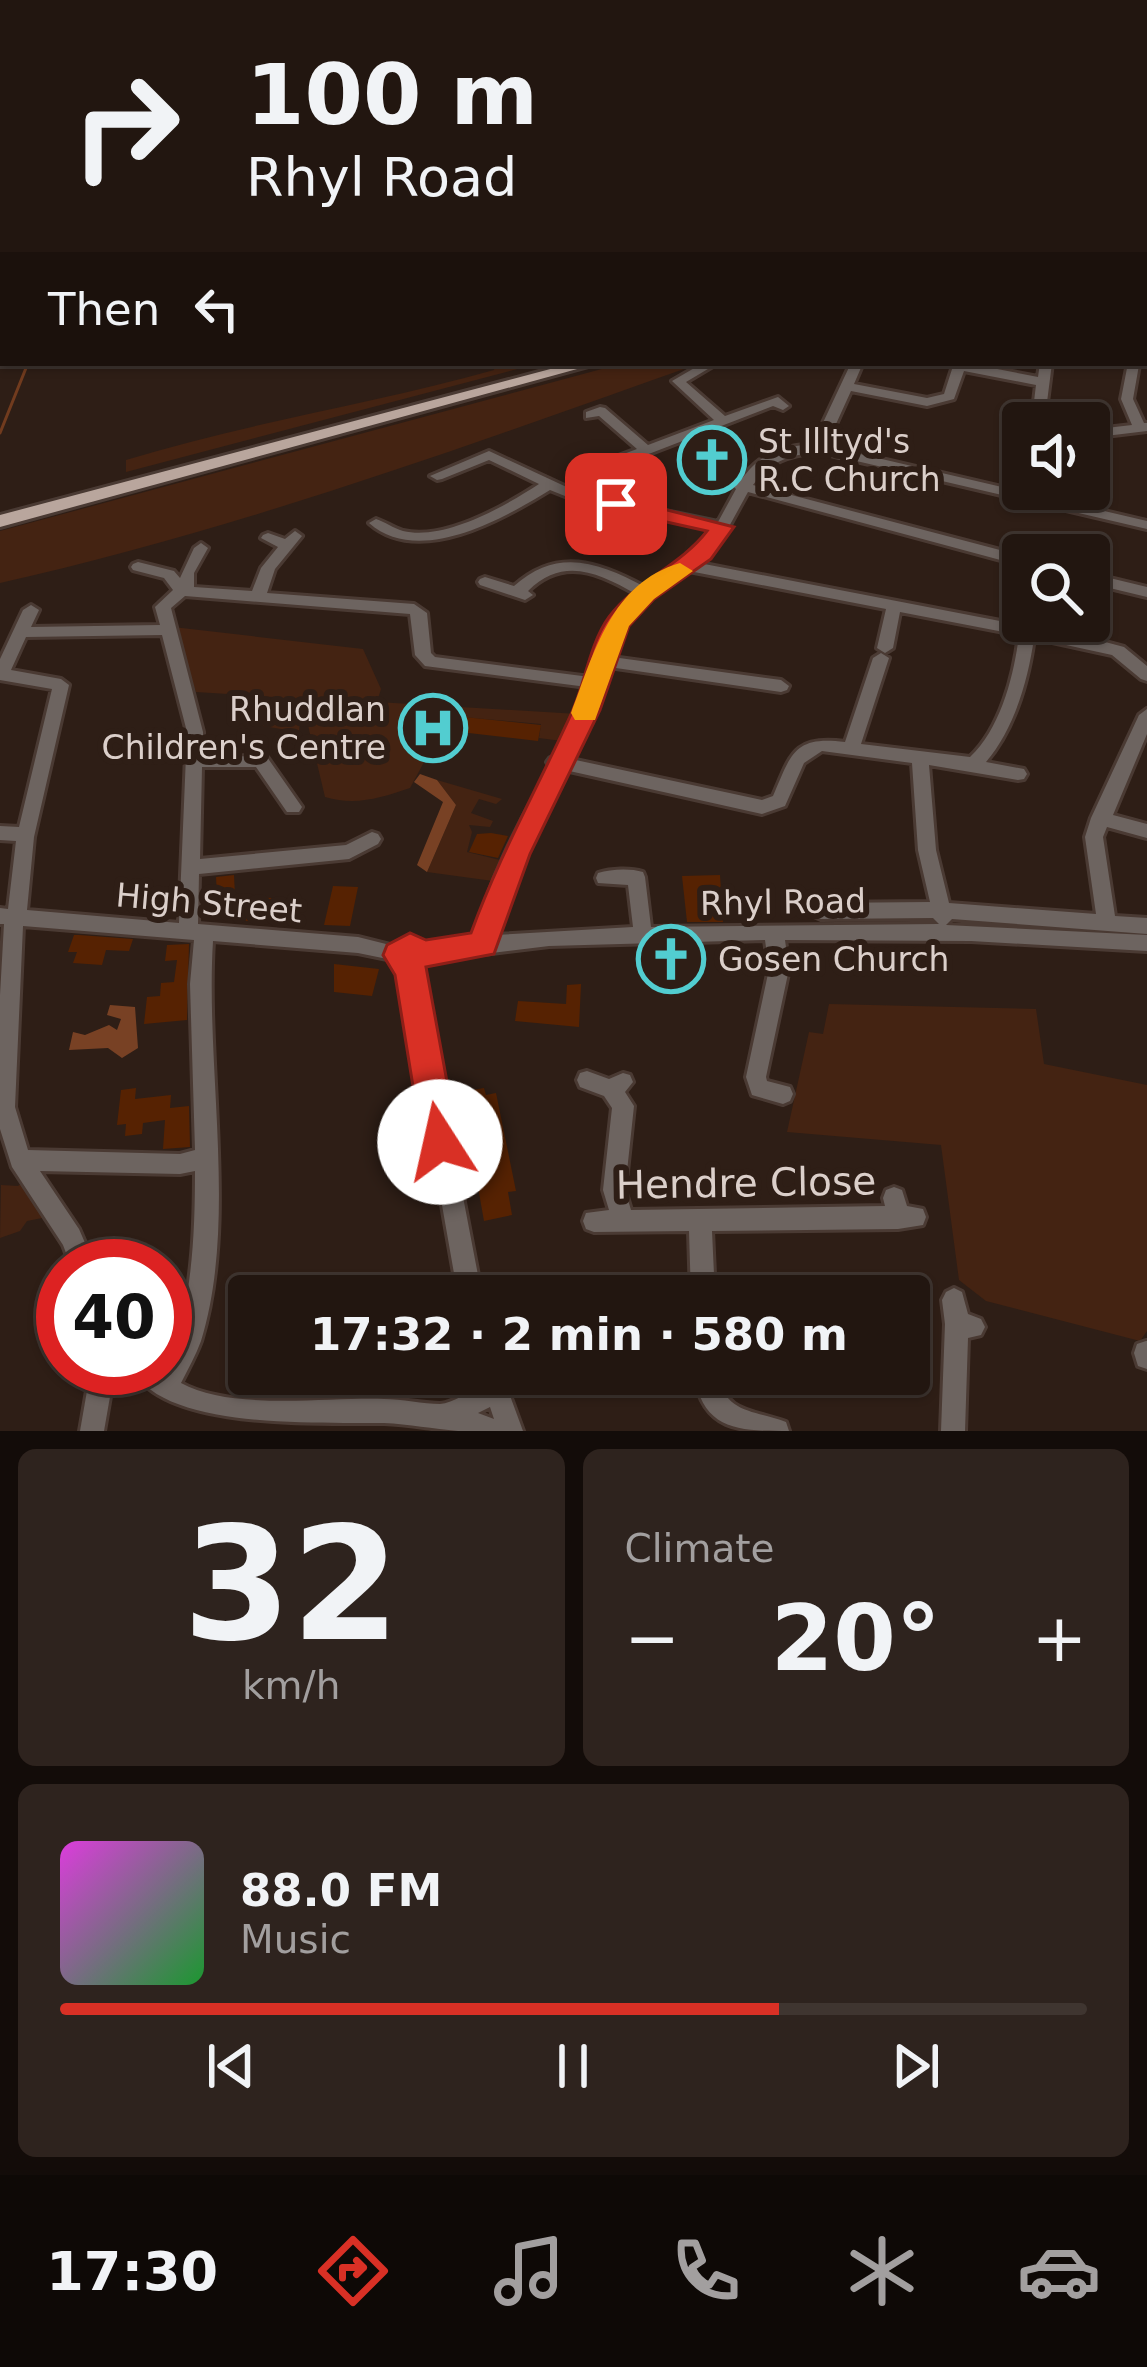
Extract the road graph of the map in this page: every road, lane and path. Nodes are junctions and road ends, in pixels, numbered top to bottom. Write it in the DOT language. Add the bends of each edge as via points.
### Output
graph roads {
  1 [pos="549,366"];
  2 [pos="580,366"];
  3 [pos="706,366"];
  4 [pos="856,366"];
  5 [pos="959,366"];
  6 [pos="964,366"];
  7 [pos="1045,366"];
  8 [pos="1136,371"];
  9 [pos="1042,382"];
  10 [pos="847,386"];
  11 [pos="784,402"];
  12 [pos="1041,402"];
  13 [pos="595,411"];
  14 [pos="723,421"];
  15 [pos="1143,427"];
  16 [pos="1110,431"];
  17 [pos="818,448"];
  18 [pos="646,450"];
  19 [pos="436,476"];
  20 [pos="548,485"];
  21 [pos="740,486"];
  22 [pos="1002,488"];
  23 [pos="575,496"];
  24 [pos="1091,510"];
  25 [pos="0,511"];
  26 [pos="373,520"];
  27 [pos="0,521"];
  28 [pos="1147,525"];
  29 [pos="722,527"];
  30 [pos="268,538"];
  31 [pos="201,548"];
  32 [pos="1002,555"];
  33 [pos="688,566"];
  34 [pos="138,567"];
  35 [pos="485,582"];
  36 [pos="1110,583"];
  37 [pos="182,591"];
  38 [pos="1147,592"];
  39 [pos="645,593"];
  40 [pos="258,596"];
  41 [pos="894,606"];
  42 [pos="31,610"];
  43 [pos="1002,627"];
  44 [pos="166,630"];
  45 [pos="23,632"];
  46 [pos="1025,642"];
  47 [pos="1083,642"];
  48 [pos="603,662"];
  49 [pos="1,674"];
  50 [pos="1147,675"];
  51 [pos="596,683"];
  52 [pos="781,686"];
  53 [pos="1147,715"];
  54 [pos="851,748"];
  55 [pos="920,759"];
  56 [pos="194,761"];
  57 [pos="556,762"];
  58 [pos="955,764"];
  59 [pos="1018,774"];
  60 [pos="293,807"];
  61 [pos="1100,818"];
  62 [pos="1147,831"];
  63 [pos="0,833"];
  64 [pos="26,834"];
  65 [pos="372,838"];
  66 [pos="194,867"];
  67 [pos="605,878"];
  68 [pos="821,911"];
  69 [pos="10,916"];
  70 [pos="943,920"];
  71 [pos="1106,923"];
  72 [pos="1147,926"];
  73 [pos="196,932"];
  74 [pos="774,932"];
  75 [pos="643,935"];
  76 [pos="1147,943"];
  77 [pos="483,944"];
  78 [pos="410,958"];
  79 [pos="587,1080"];
  80 [pos="783,1094"];
  81 [pos="205,1158"];
  82 [pos="20,1160"];
  83 [pos="903,1211"];
  84 [pos="623,1220"];
  85 [pos="700,1220"];
  86 [pos="594,1221"];
  87 [pos="72,1239"];
  88 [pos="466,1275"];
  89 [pos="702,1275"];
  90 [pos="961,1317"];
  91 [pos="192,1319"];
  92 [pos="98,1395"];
  93 [pos="179,1395"];
  94 [pos="475,1395"];
  95 [pos="498,1395"];
  96 [pos="707,1395"];
  97 [pos="443,1416"];
  98 [pos="92,1431"];
  99 [pos="494,1431"];
  100 [pos="511,1431"];
  101 [pos="777,1431"];
  102 [pos="953,1431"];
  1 -- 25 [label="main road"];
  2 -- 27 [label="main road"];
  3 -- 14 [label="street" via="678,381"];
  4 -- 10 [label="street"];
  5 -- 10 [label="street" via="950,396 935,401"];
  6 -- 9 [label="street"];
  7 -- 9 [label="street"];
  8 -- 15 [label="street" via="1129,413"];
  9 -- 12 [label="street"];
  10 -- 17 [label="street"];
  11 -- 14 [label="street"];
  13 -- 18 [label="street"];
  14 -- 18 [label="street"];
  15 -- 16 [label="street"];
  17 -- 21 [label="street" via="768,460"];
  17 -- 22 [label="street"];
  18 -- 23 [label="street" via="602,469"];
  19 -- 20 [label="street" via="489,455"];
  20 -- 23 [label="street"];
  20 -- 26 [label="street" via="448,532 388,532"];
  21 -- 29 [label="street"];
  21 -- 32 [label="street"];
  23 -- 29 [label="street"];
  24 -- 28 [label="street"];
  29 -- 33 [label="street"];
  30 -- 40 [label="street" via="290,540"];
  31 -- 37 [label="street"];
  33 -- 39 [label="street"];
  33 -- 41 [label="street"];
  34 -- 37 [label="street" via="169,574"];
  35 -- 39 [label="street" via="522,594 548,568 582,564"];
  36 -- 38 [label="street"];
  37 -- 40 [label="street"];
  37 -- 44 [label="street" via="164,607"];
  39 -- 48 [label="street" via="618,623"];
  40 -- 51 [label="street" via="414,609 431,662"];
  41 -- 43 [label="street"];
  41 -- 54 [label="street"];
  42 -- 45 [label="street"];
  44 -- 45 [label="street"];
  44 -- 56 [label="street" via="193,713"];
  45 -- 49 [label="street"];
  46 -- 58 [label="street" via="987,752 974,764"];
  47 -- 50 [label="street" via="1118,651"];
  48 -- 51 [label="street"];
  48 -- 52 [label="street"];
  49 -- 64 [label="street" via="61,685"];
  51 -- 57 [label="street"];
  53 -- 61 [label="street"];
  54 -- 55 [label="street"];
  54 -- 57 [label="street" via="806,747 779,801 762,807"];
  55 -- 58 [label="street"];
  55 -- 70 [label="street"];
  56 -- 60 [label="street" via="261,761"];
  56 -- 66 [label="street"];
  57 -- 77 [label="street"];
  58 -- 59 [label="street"];
  61 -- 62 [label="street"];
  61 -- 71 [label="street" via="1096,869"];
  63 -- 64 [label="street"];
  64 -- 69 [label="street"];
  65 -- 66 [label="street" via="350,852"];
  66 -- 73 [label="street"];
  67 -- 75 [label="street" via="635,877"];
  68 -- 70 [label="street"];
  69 -- 73 [label="street, High Street"];
  69 -- 82 [label="street" via="4,1107"];
  70 -- 71 [label="street"];
  70 -- 74 [label="street, Rhyl Road"];
  70 -- 76 [label="street, Rhyl Road"];
  71 -- 72 [label="street"];
  73 -- 78 [label="street, High Street" via="358,945"];
  73 -- 81 [label="street"];
  74 -- 75 [label="street, Rhyl Road"];
  74 -- 80 [label="street" via="779,969 756,1077 759,1088"];
  75 -- 77 [label="street, Rhyl Road"];
  77 -- 78 [label="street, Rhyl Road"];
  78 -- 88 [label="street"];
  79 -- 84 [label="street" via="617,1086 614,1190"];
  81 -- 82 [label="street"];
  81 -- 91 [label="street"];
  82 -- 87 [label="street"];
  83 -- 85 [label="street, Hendre Close"];
  84 -- 85 [label="street, Hendre Close"];
  84 -- 86 [label="street, Hendre Close"];
  85 -- 89 [label="street"];
  90 -- 102 [label="street"];
  92 -- 98 [label="street"];
  93 -- 97 [label="street" via="223,1408"];
  94 -- 97 [label="street"];
  95 -- 100 [label="street"];
  96 -- 101 [label="street" via="727,1417"];
  97 -- 99 [label="street"];
}
